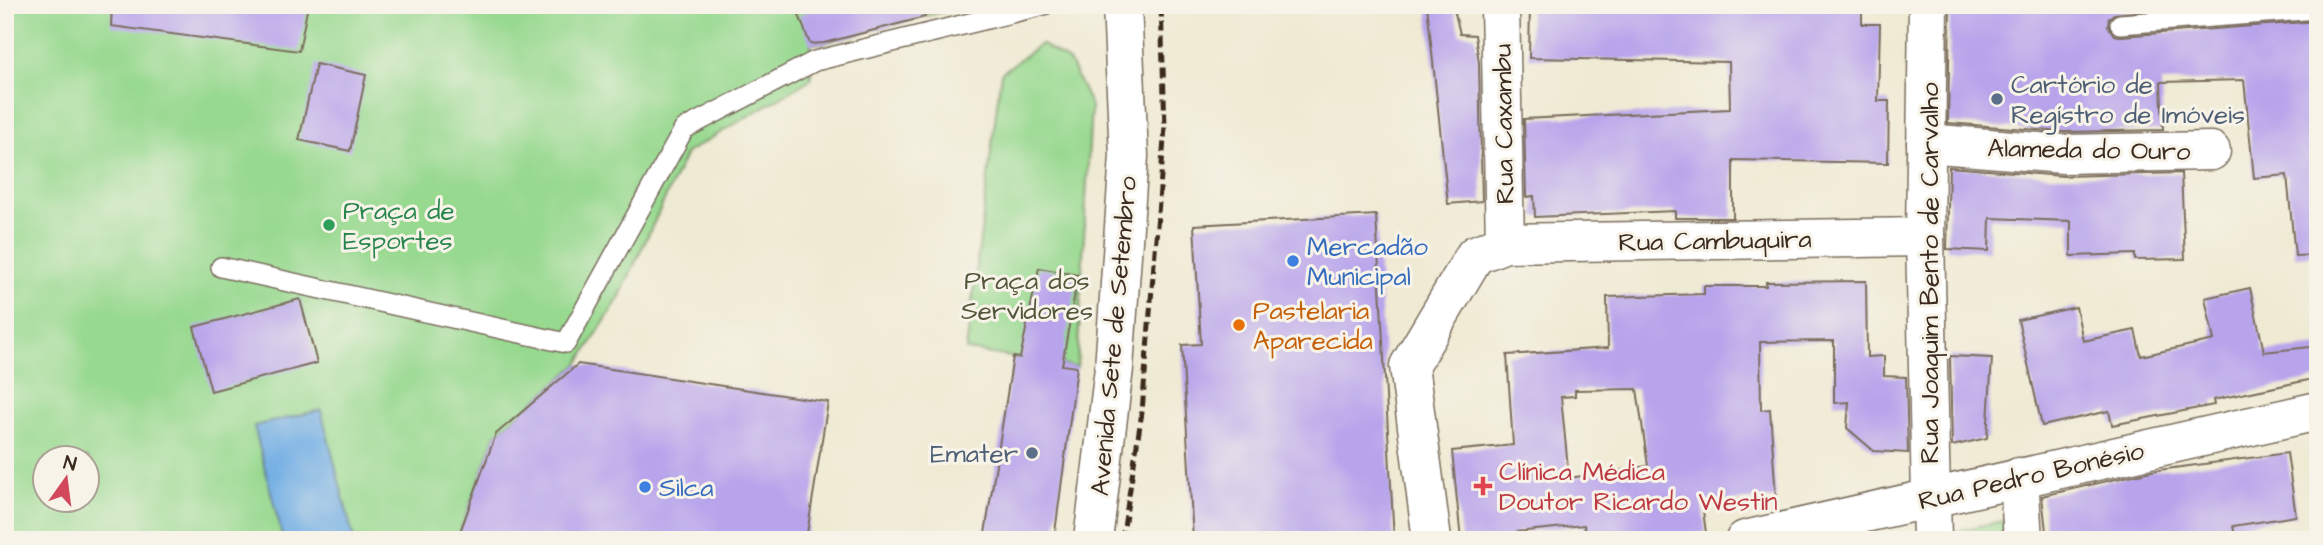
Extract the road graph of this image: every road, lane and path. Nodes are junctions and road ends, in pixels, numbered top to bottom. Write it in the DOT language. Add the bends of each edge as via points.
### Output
graph roads {
  1 [pos="1044,5"];
  2 [pos="1122,5"];
  3 [pos="1500,5"];
  4 [pos="1928,5"];
  5 [pos="2318,9"];
  6 [pos="2120,24"];
  7 [pos="1926,143"];
  8 [pos="2211,151"];
  9 [pos="1925,237"];
  10 [pos="1505,243"];
  11 [pos="221,267"];
  12 [pos="2318,411"];
  13 [pos="2020,477"];
  14 [pos="1931,497"];
  15 [pos="1093,540"];
  16 [pos="1432,540"];
  17 [pos="1745,540"];
  18 [pos="1932,540"];
  19 [pos="2023,540"];
  1 -- 11 [label="lane" via="815,61 684,129 566,343"];
  2 -- 15 [label="street, Avenida Sete de Setembro" via="1129,156 1114,368"];
  3 -- 10 [label="street, Rua Caxambu"];
  4 -- 7 [label="street, Rua Joaquim Bento de Carvalho"];
  5 -- 6 [label="lane"];
  7 -- 8 [label="street, Alameda do Ouro" via="2063,154"];
  7 -- 9 [label="street, Rua Joaquim Bento de Carvalho"];
  9 -- 10 [label="street, Rua Cambuquira"];
  9 -- 14 [label="street, Rua Joaquim Bento de Carvalho"];
  10 -- 16 [label="street" via="1475,254 1409,366"];
  12 -- 13 [label="street, Rua Pedro Bonésio"];
  13 -- 14 [label="street, Rua Pedro Bonésio"];
  13 -- 19 [label="street"];
  14 -- 17 [label="street, Rua Pedro Bonésio"];
  14 -- 18 [label="street, Rua Joaquim Bento de Carvalho"];
}
